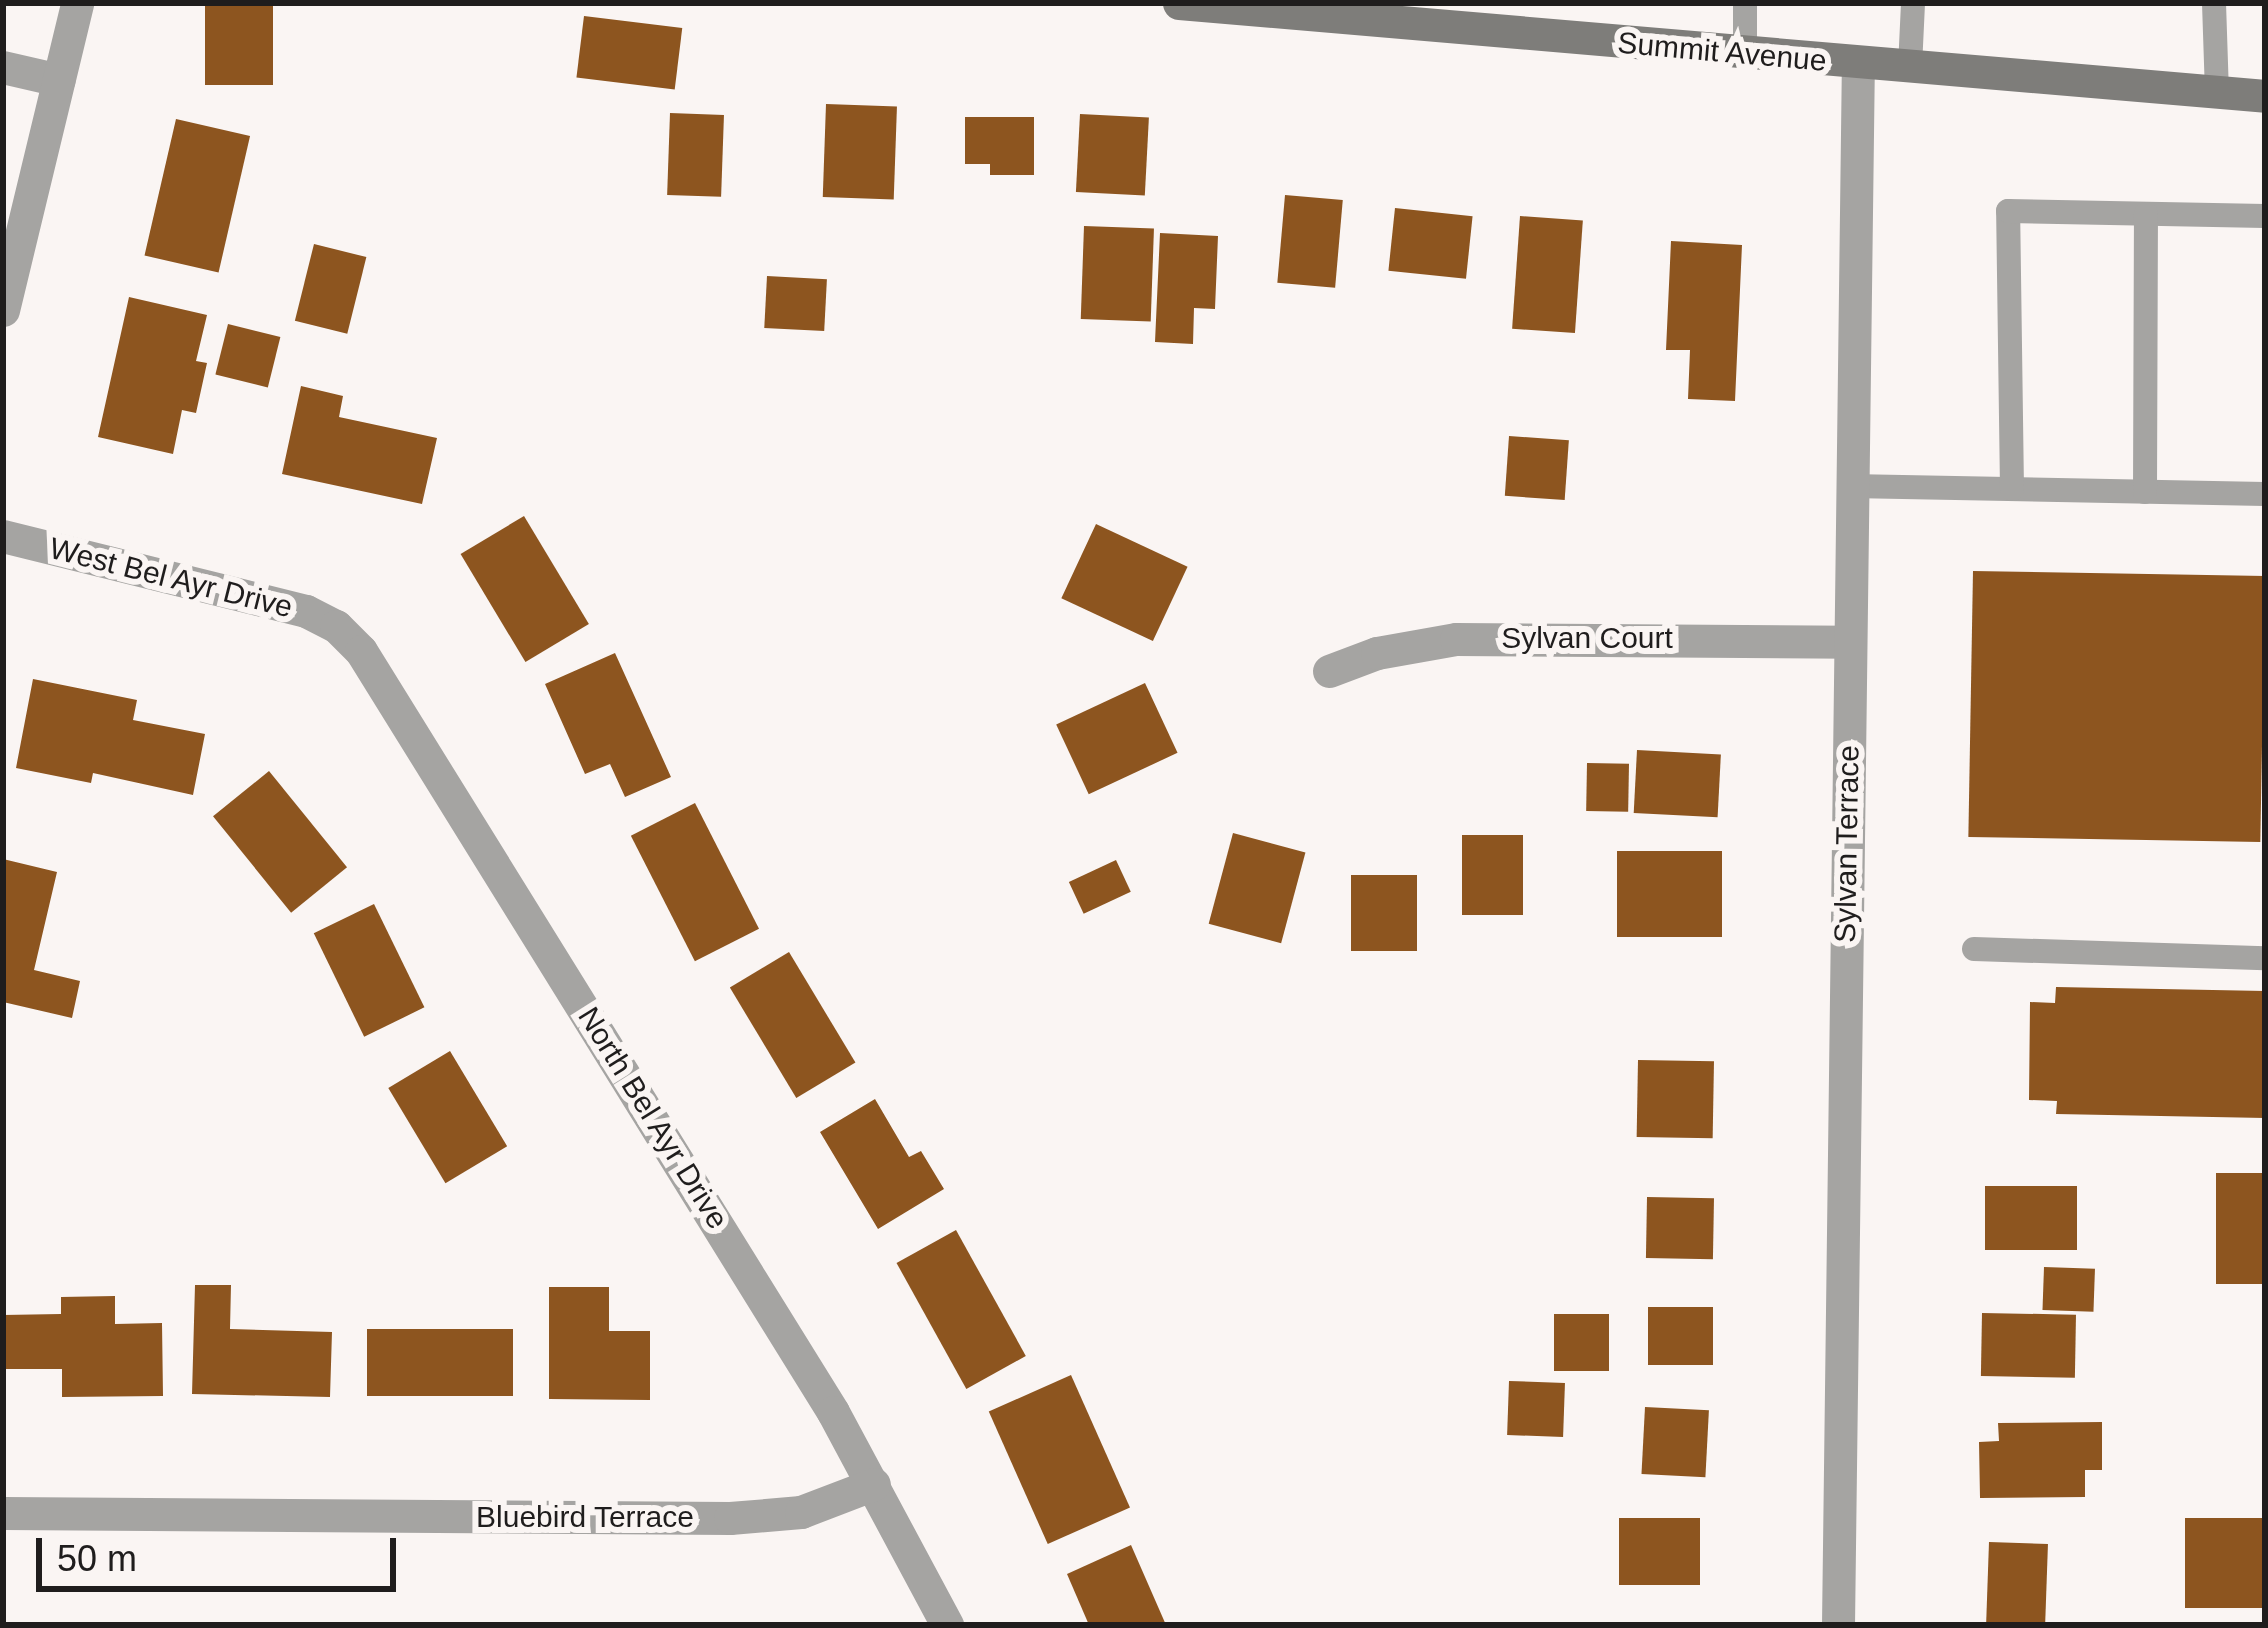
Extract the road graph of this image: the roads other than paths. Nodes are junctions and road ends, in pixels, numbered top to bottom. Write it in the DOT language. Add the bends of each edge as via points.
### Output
graph roads {
  1 [pos="77,3"];
  2 [pos="1179,3"];
  3 [pos="1745,3"];
  4 [pos="1913,3"];
  5 [pos="2214,3"];
  6 [pos="1304,10"];
  7 [pos="1465,17"];
  8 [pos="1745,54"];
  9 [pos="1858,63"];
  10 [pos="3,68"];
  11 [pos="1910,68"];
  12 [pos="59,80"];
  13 [pos="2217,92"];
  14 [pos="2265,96"];
  15 [pos="2146,214"];
  16 [pos="2265,216"];
  17 [pos="3,310"];
  18 [pos="1850,486"];
  19 [pos="2012,489"];
  20 [pos="2145,492"];
  21 [pos="2265,494"];
  22 [pos="3,536"];
  23 [pos="336,626"];
  24 [pos="1849,642"];
  25 [pos="1329,671"];
  26 [pos="1974,950"];
  27 [pos="2265,958"];
  28 [pos="874,1484"];
  29 [pos="3,1514"];
  30 [pos="946,1625"];
  31 [pos="1838,1625"];
  1 -- 12 [label="street"];
  2 -- 6 [label="main road, Summit Avenue"];
  3 -- 8 [label="lane"];
  4 -- 11 [label="lane"];
  5 -- 13 [label="lane"];
  6 -- 7 [label="main road, Summit Avenue"];
  7 -- 8 [label="main road, Summit Avenue"];
  8 -- 9 [label="main road, Summit Avenue"];
  9 -- 11 [label="main road, Summit Avenue"];
  9 -- 18 [label="street, Sylvan Terrace"];
  10 -- 12 [label="street"];
  11 -- 13 [label="main road, Summit Avenue"];
  12 -- 17 [label="street"];
  13 -- 14 [label="main road, Summit Avenue"];
  15 -- 16 [label="lane"];
  15 -- 19 [label="lane" via="2008,211"];
  15 -- 20 [label="lane"];
  18 -- 19 [label="lane"];
  18 -- 24 [label="street, Sylvan Terrace"];
  19 -- 20 [label="lane"];
  20 -- 21 [label="lane"];
  22 -- 23 [label="street, West Bel Ayr Drive" via="306,611"];
  23 -- 28 [label="street, North Bel Ayr Drive" via="362,651 433,758"];
  24 -- 25 [label="street, Sylvan Court" via="1456,639"];
  24 -- 31 [label="street, Sylvan Terrace"];
  26 -- 27 [label="lane"];
  28 -- 29 [label="street, Bluebird Terrace" via="801,1512 730,1518"];
  28 -- 30 [label="street, North Bel Ayr Drive"];
}
